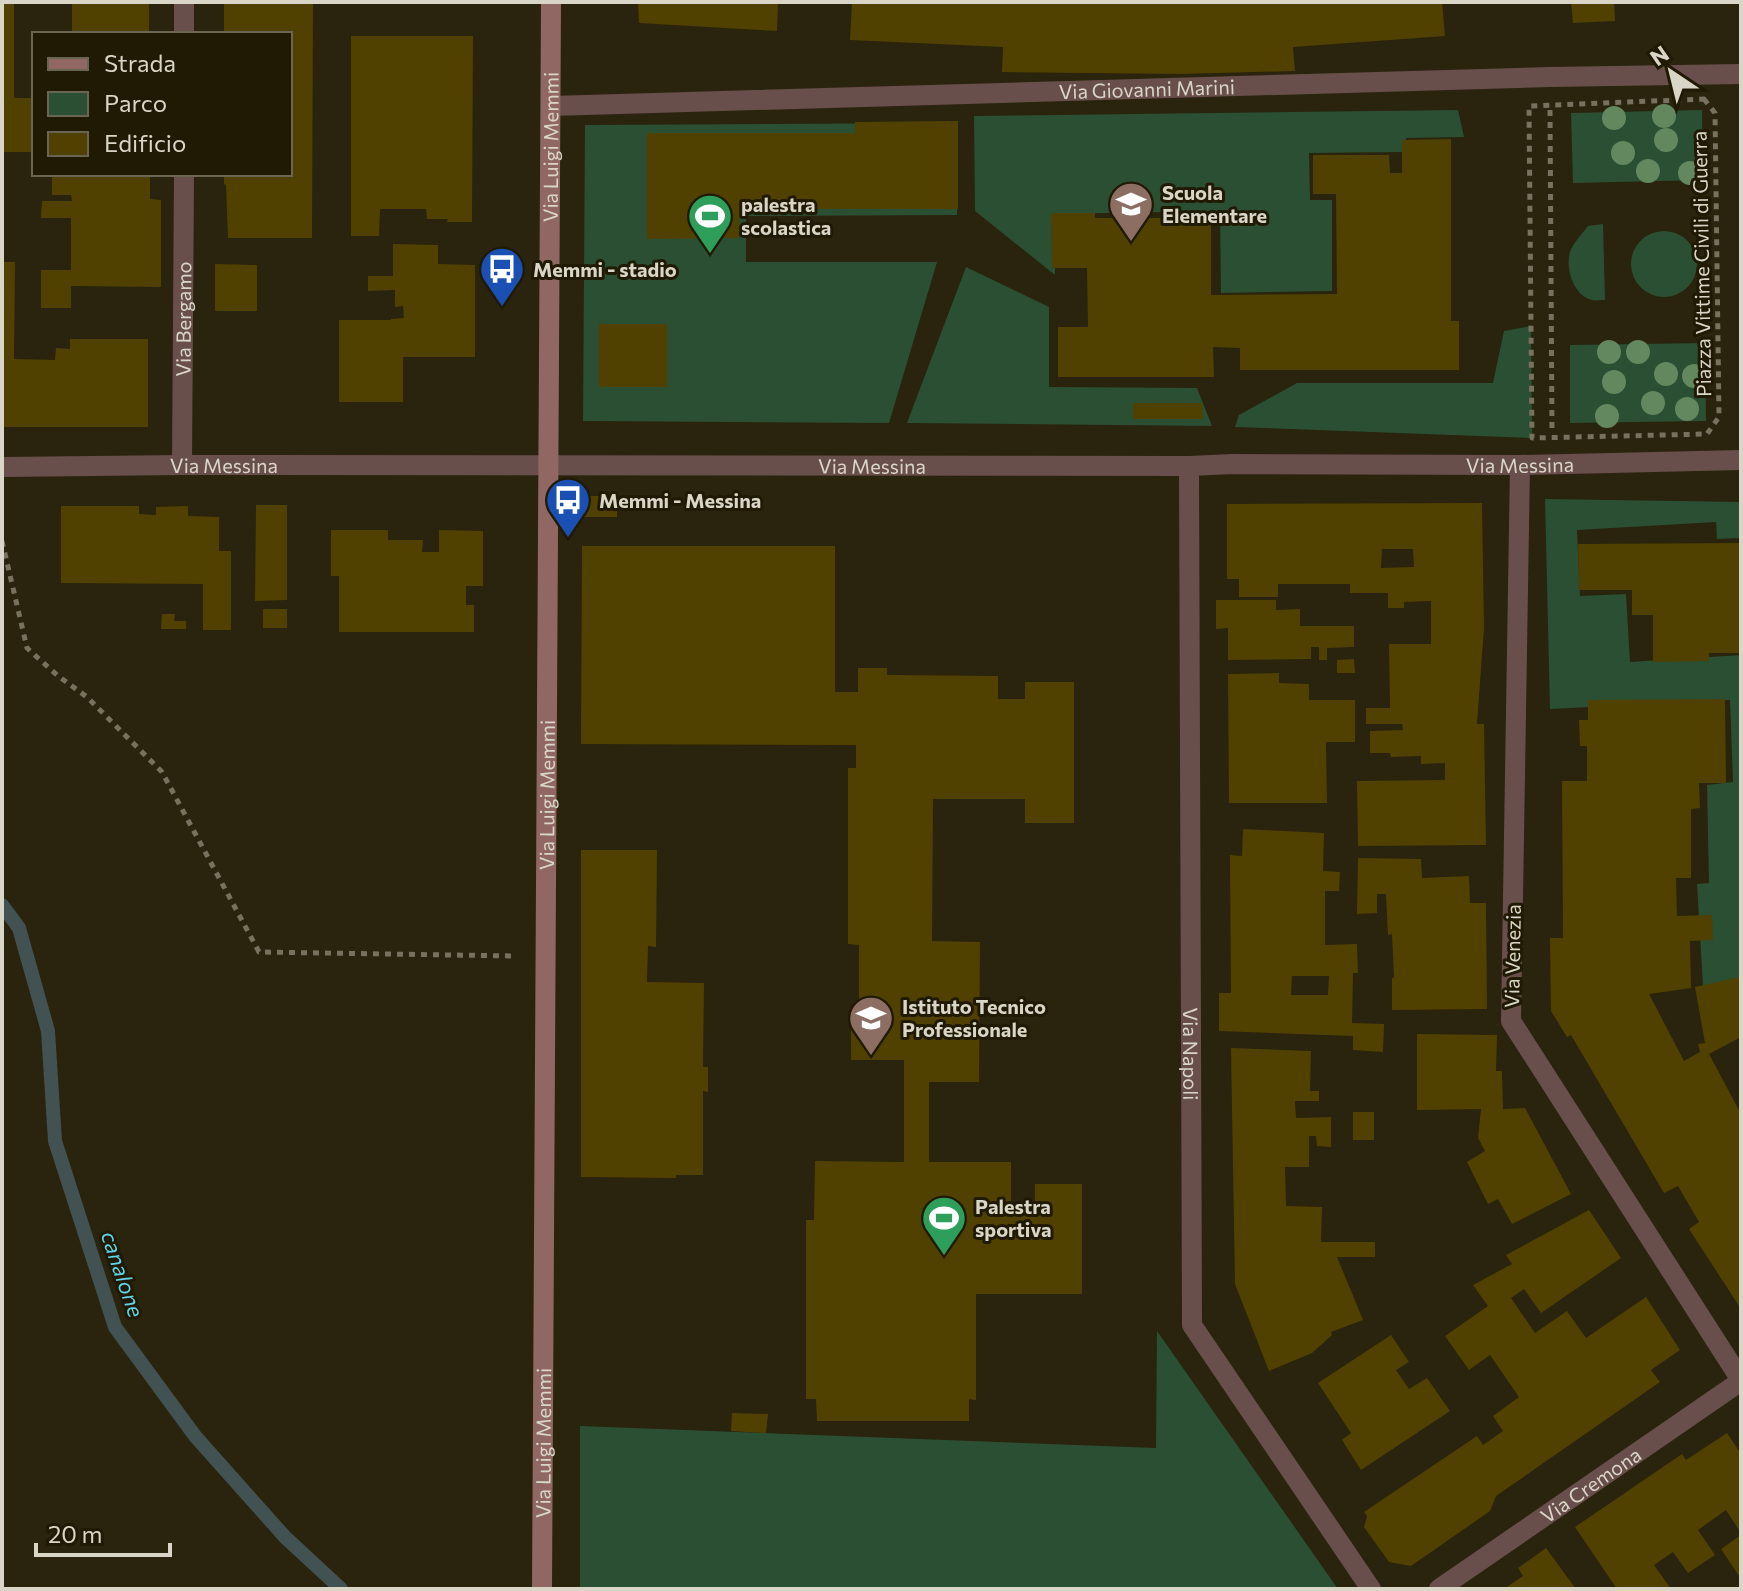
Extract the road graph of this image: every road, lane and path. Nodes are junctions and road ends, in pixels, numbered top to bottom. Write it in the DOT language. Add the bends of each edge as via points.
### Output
graph roads {
  1 [pos="184,2"];
  2 [pos="551,2"];
  3 [pos="184,32"];
  4 [pos="1741,74"];
  5 [pos="1550,77"];
  6 [pos="551,106"];
  7 [pos="1550,106"];
  8 [pos="184,176"];
  9 [pos="1552,438"];
  10 [pos="1741,460"];
  11 [pos="182,465"];
  12 [pos="1520,465"];
  13 [pos="1552,465"];
  14 [pos="549,466"];
  15 [pos="1189,466"];
  16 [pos="2,467"];
  17 [pos="2,541"];
  18 [pos="520,956"];
  19 [pos="1741,1381"];
  20 [pos="542,1589"];
  21 [pos="1371,1589"];
  22 [pos="1439,1589"];
  1 -- 3 [label="street"];
  2 -- 6 [label="street, Via Luigi Memmi"];
  4 -- 5 [label="street, Via Giovanni Marini"];
  5 -- 6 [label="street, Via Giovanni Marini"];
  5 -- 7 [label="path"];
  6 -- 14 [label="street, Via Luigi Memmi"];
  7 -- 9 [label="path"];
  7 -- 9 [label="path" via="1529,106 1532,438"];
  7 -- 9 [label="path, Piazza Vittime Civili di Guerra" via="1704,99 1715,113 1719,417 1707,434"];
  8 -- 11 [label="street, Via Bergamo"];
  9 -- 13 [label="path"];
  10 -- 13 [label="street, Via Messina"];
  11 -- 14 [label="street, Via Messina"];
  11 -- 16 [label="street, Via Messina"];
  12 -- 13 [label="street, Via Messina"];
  12 -- 15 [label="street, Via Messina"];
  12 -- 19 [label="street, Via Venezia" via="1511,1021"];
  14 -- 15 [label="street, Via Messina"];
  14 -- 20 [label="street, Via Luigi Memmi"];
  15 -- 21 [label="street, Via Napoli" via="1192,1325"];
  17 -- 18 [label="path" via="27,648 87,697 162,772 259,952"];
  19 -- 22 [label="street, Via Cremona"];
}
